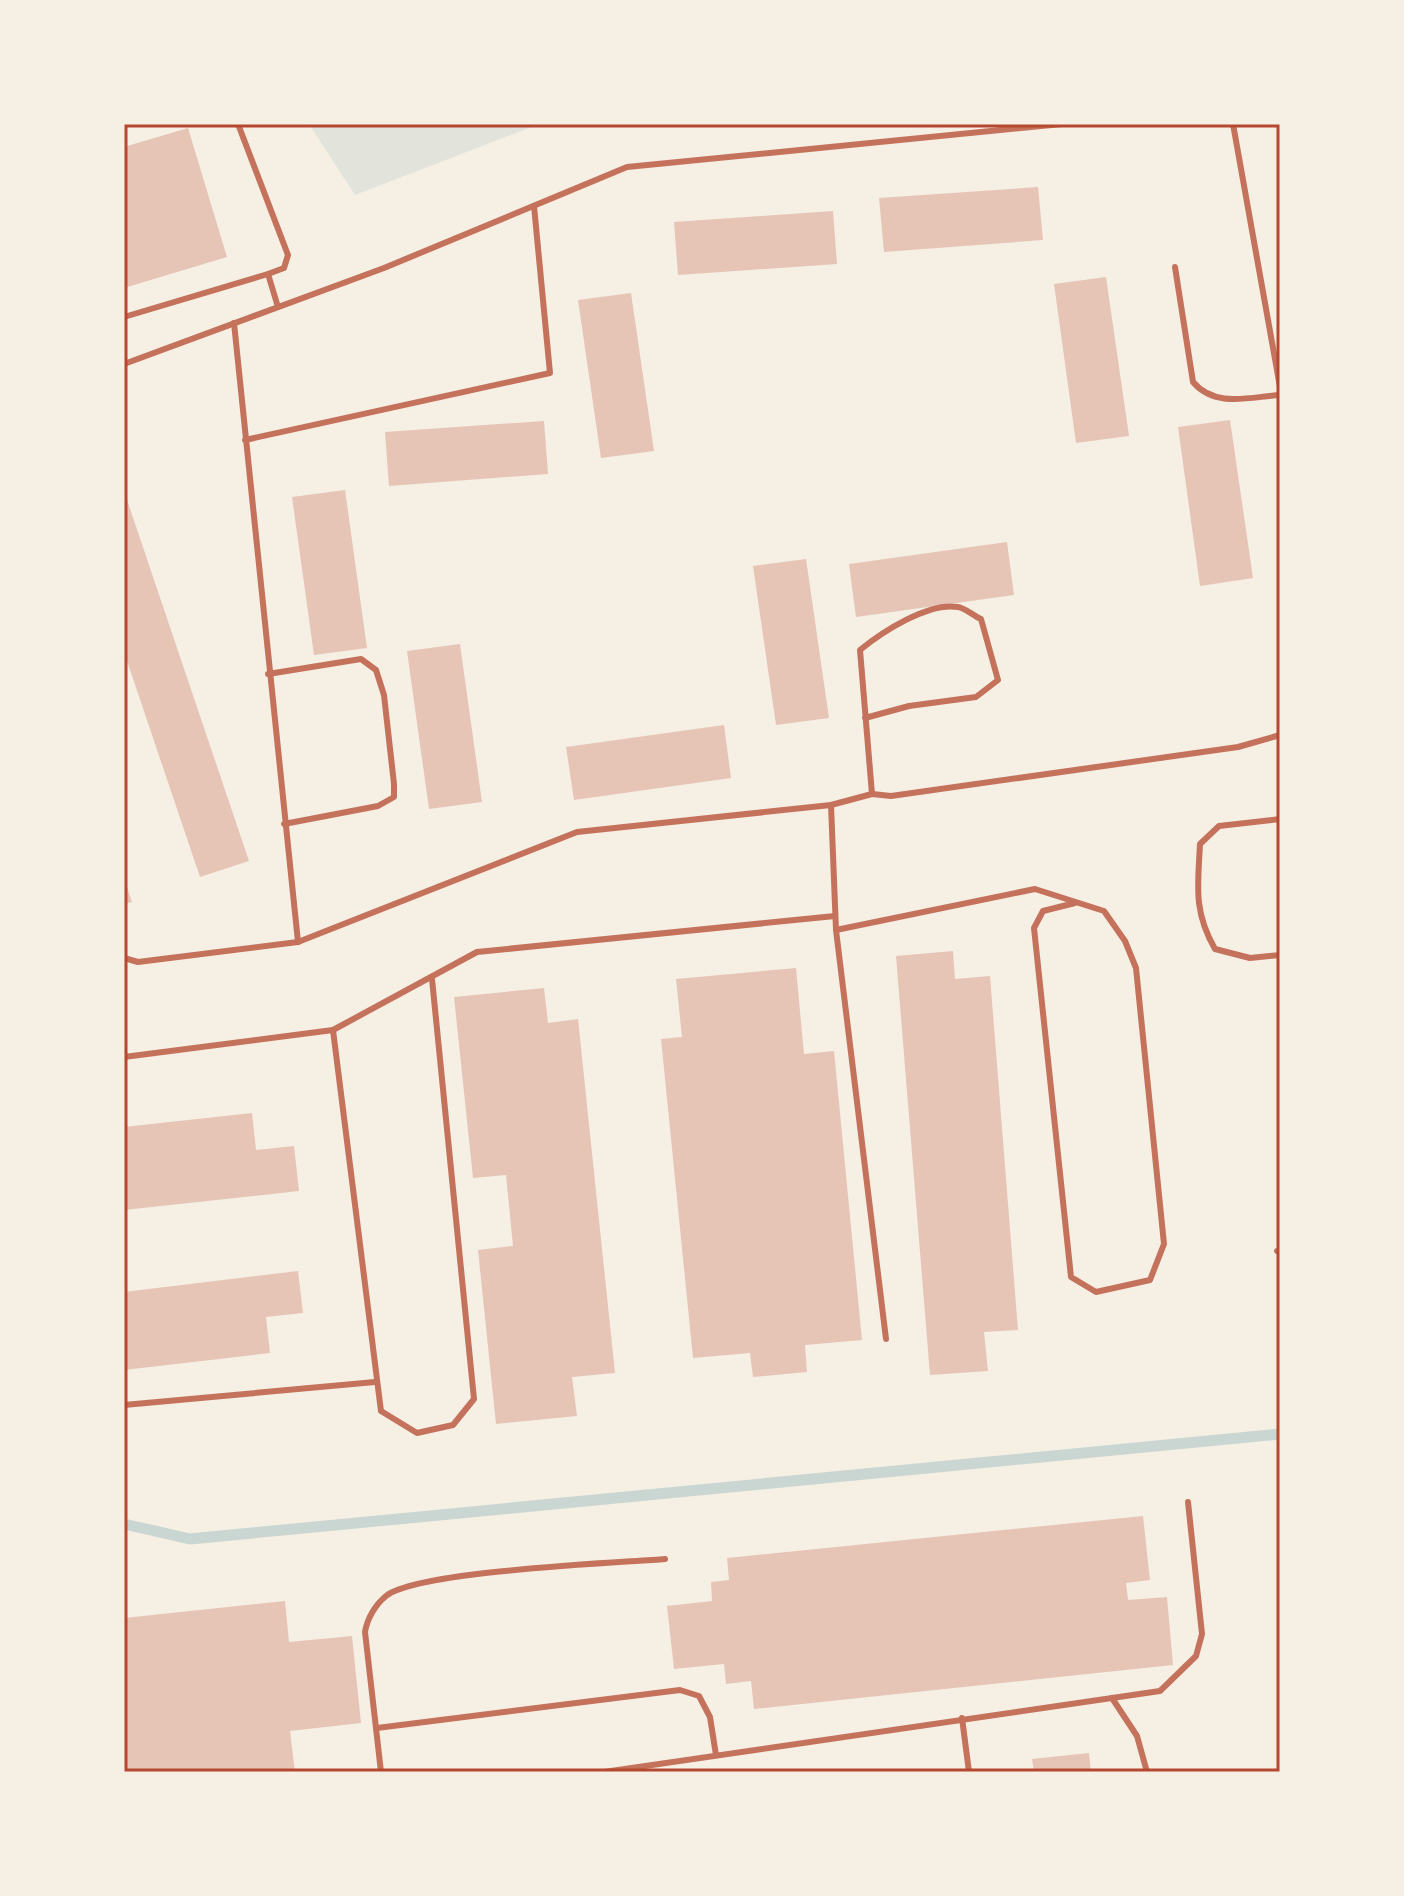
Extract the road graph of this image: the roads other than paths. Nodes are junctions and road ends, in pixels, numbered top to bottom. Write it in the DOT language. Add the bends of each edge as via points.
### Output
graph roads {
  1 [pos="238,124"];
  2 [pos="1062,124"];
  3 [pos="1233,124"];
  4 [pos="534,206"];
  5 [pos="1175,267"];
  6 [pos="268,274"];
  7 [pos="278,307"];
  8 [pos="124,317"];
  9 [pos="234,323"];
  10 [pos="124,364"];
  11 [pos="1280,387"];
  12 [pos="1280,395"];
  13 [pos="245,440"];
  14 [pos="268,674"];
  15 [pos="865,718"];
  16 [pos="1280,735"];
  17 [pos="872,794"];
  18 [pos="831,805"];
  19 [pos="1280,819"];
  20 [pos="284,824"];
  21 [pos="1075,903"];
  22 [pos="835,916"];
  23 [pos="836,930"];
  24 [pos="298,942"];
  25 [pos="1280,955"];
  26 [pos="124,958"];
  27 [pos="432,979"];
  28 [pos="333,1030"];
  29 [pos="124,1057"];
  30 [pos="886,1339"];
  31 [pos="375,1382"];
  32 [pos="124,1405"];
  33 [pos="1188,1502"];
  34 [pos="665,1559"];
  35 [pos="1112,1698"];
  36 [pos="962,1718"];
  37 [pos="377,1728"];
  38 [pos="716,1755"];
  39 [pos="639,1769"];
  40 [pos="381,1772"];
  41 [pos="604,1772"];
  42 [pos="969,1772"];
  43 [pos="1147,1772"];
  1 -- 6 [label="lane" via="288,255 284,268"];
  2 -- 4 [label="lane" via="627,167"];
  3 -- 11 [label="lane"];
  4 -- 7 [label="lane"];
  4 -- 13 [label="lane" via="550,373"];
  5 -- 12 [label="lane" via="1193,382 1203,394 1220,399"];
  6 -- 7 [label="lane"];
  6 -- 8 [label="lane"];
  7 -- 9 [label="lane"];
  9 -- 10 [label="lane"];
  9 -- 13 [label="lane"];
  13 -- 14 [label="lane"];
  14 -- 20 [label="lane"];
  14 -- 20 [label="lane" via="361,659 376,670 384,695 394,784 394,797 378,806"];
  15 -- 15 [label="lane" via="860,650 889,627 922,614 958,607 981,619 998,680 976,697"];
  15 -- 17 [label="lane"];
  16 -- 17 [label="lane" via="1238,747 891,796"];
  17 -- 18 [label="lane"];
  18 -- 22 [label="lane"];
  18 -- 24 [label="lane" via="577,832"];
  19 -- 25 [label="lane" via="1219,826 1200,844 1198,906 1201,925 1215,949 1250,958"];
  20 -- 24 [label="lane"];
  21 -- 21 [label="lane" via="1104,911 1136,968 1164,1244 1150,1280 1096,1292 1071,1277 1034,928 1043,911"];
  21 -- 23 [label="lane" via="1035,889"];
  22 -- 23 [label="lane"];
  22 -- 27 [label="lane" via="477,952"];
  23 -- 30 [label="lane"];
  24 -- 26 [label="lane" via="138,962"];
  27 -- 28 [label="lane"];
  27 -- 31 [label="lane" via="474,1399 453,1425 417,1433 381,1411"];
  28 -- 29 [label="lane"];
  28 -- 31 [label="lane"];
  31 -- 32 [label="lane"];
  33 -- 35 [label="lane" via="1202,1634 1196,1656 1160,1691"];
  34 -- 37 [label="lane" via="445,1578 387,1595 367,1619 365,1632"];
  35 -- 36 [label="lane"];
  35 -- 43 [label="lane" via="1137,1736"];
  36 -- 38 [label="lane"];
  36 -- 42 [label="lane"];
  37 -- 38 [label="lane" via="680,1690 699,1696 710,1717"];
  37 -- 40 [label="lane"];
  38 -- 39 [label="lane"];
  39 -- 41 [label="lane"];
}
